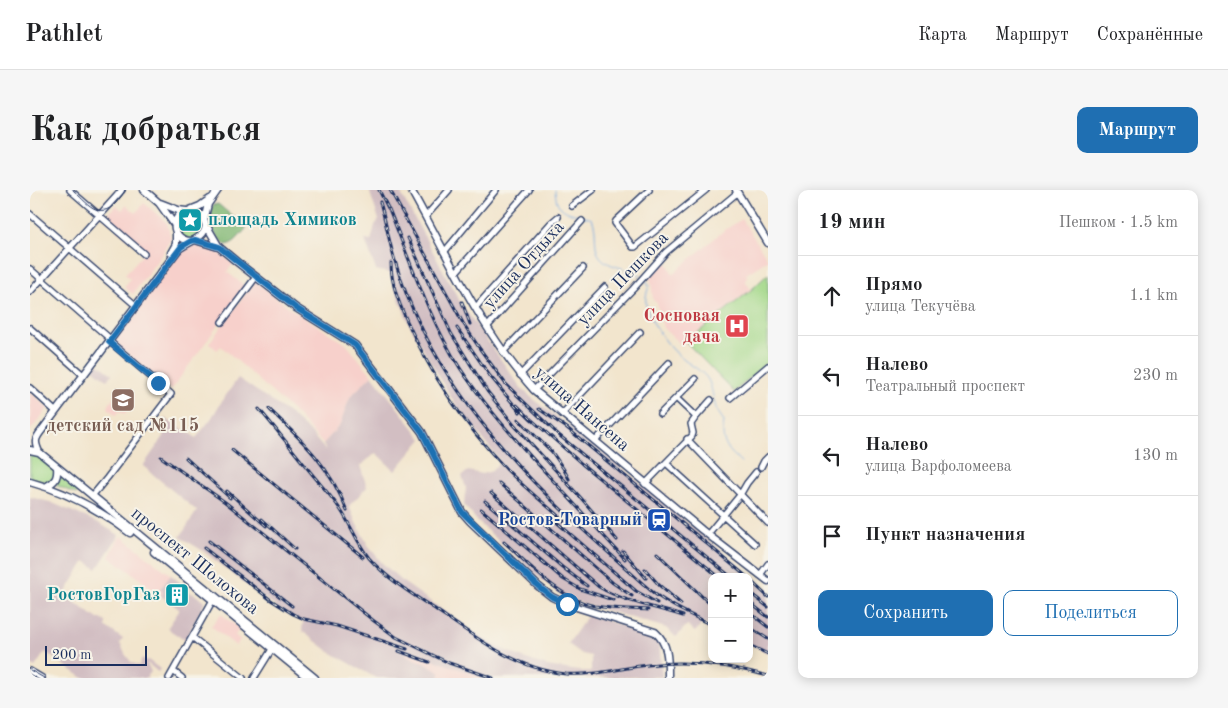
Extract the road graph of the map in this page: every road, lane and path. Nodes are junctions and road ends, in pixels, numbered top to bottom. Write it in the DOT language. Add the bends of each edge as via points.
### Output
graph roads {
  1 [pos="70,190"];
  2 [pos="122,190"];
  3 [pos="144,190"];
  4 [pos="218,190"];
  5 [pos="411,190"];
  6 [pos="449,190"];
  7 [pos="496,190"];
  8 [pos="529,190"];
  9 [pos="593,190"];
  10 [pos="706,190"];
  11 [pos="646,191"];
  12 [pos="738,191"];
  13 [pos="211,198"];
  14 [pos="159,203"];
  15 [pos="572,206"];
  16 [pos="188,211"];
  17 [pos="30,214"];
  18 [pos="98,216"];
  19 [pos="426,216"];
  20 [pos="558,218"];
  21 [pos="205,222"];
  22 [pos="582,222"];
  23 [pos="174,224"];
  24 [pos="176,233"];
  25 [pos="768,235"];
  26 [pos="193,241"];
  27 [pos="768,243"];
  28 [pos="219,247"];
  29 [pos="69,248"];
  30 [pos="445,251"];
  31 [pos="144,254"];
  32 [pos="583,268"];
  33 [pos="30,269"];
  34 [pos="456,272"];
  35 [pos="256,277"];
  36 [pos="42,279"];
  37 [pos="605,287"];
  38 [pos="30,292"];
  39 [pos="134,304"];
  40 [pos="476,307"];
  41 [pos="222,322"];
  42 [pos="487,327"];
  43 [pos="30,328"];
  44 [pos="640,332"];
  45 [pos="109,340"];
  46 [pos="503,352"];
  47 [pos="669,363"];
  48 [pos="768,366"];
  49 [pos="81,373"];
  50 [pos="520,375"];
  51 [pos="695,379"];
  52 [pos="30,388"];
  53 [pos="534,390"];
  54 [pos="676,398"];
  55 [pos="730,398"];
  56 [pos="711,400"];
  57 [pos="54,410"];
  58 [pos="562,414"];
  59 [pos="660,414"];
  60 [pos="696,417"];
  61 [pos="687,439"];
  62 [pos="30,440"];
  63 [pos="595,441"];
  64 [pos="30,450"];
  65 [pos="39,452"];
  66 [pos="768,456"];
  67 [pos="666,462"];
  68 [pos="56,467"];
  69 [pos="761,467"];
  70 [pos="756,472"];
  71 [pos="30,482"];
  72 [pos="646,484"];
  73 [pos="47,486"];
  74 [pos="740,495"];
  75 [pos="92,496"];
  76 [pos="723,516"];
  77 [pos="768,524"];
  78 [pos="708,534"];
  79 [pos="755,544"];
  80 [pos="768,564"];
  81 [pos="760,575"];
  82 [pos="768,581"];
  83 [pos="214,599"];
  84 [pos="192,636"];
  85 [pos="272,649"];
  86 [pos="30,671"];
  87 [pos="173,671"];
  88 [pos="42,678"];
  89 [pos="169,678"];
  90 [pos="182,678"];
  91 [pos="243,678"];
  92 [pos="254,678"];
  93 [pos="308,678"];
  94 [pos="315,678"];
  95 [pos="668,678"];
  1 -- 18 [label="street"];
  2 -- 18 [label="street"];
  3 -- 14 [label="main road"];
  4 -- 13 [label="main road"];
  5 -- 19 [label="main road, улица Нансена"];
  6 -- 19 [label="street"];
  7 -- 30 [label="street"];
  8 -- 34 [label="street"];
  9 -- 15 [label="street"];
  10 -- 11 [label="street" via="633,247 615,223"];
  12 -- 25 [label="main road"];
  12 -- 27 [label="main road"];
  12 -- 53 [label="street, улица Пешкова" via="666,252"];
  13 -- 16 [label="main road"];
  13 -- 21 [label="main road"];
  14 -- 16 [label="main road"];
  14 -- 23 [label="main road"];
  16 -- 21 [label="main road" via="199,213"];
  16 -- 23 [label="main road" via="182,212"];
  17 -- 29 [label="street"];
  18 -- 29 [label="street"];
  18 -- 31 [label="street"];
  19 -- 30 [label="main road, улица Нансена"];
  20 -- 40 [label="street"];
  21 -- 26 [label="main road" via="203,234"];
  21 -- 28 [label="main road"];
  22 -- 42 [label="street, улица Отдыха"];
  23 -- 24 [label="main road"];
  24 -- 26 [label="main road" via="182,239"];
  24 -- 39 [label="main road" via="175,248"];
  26 -- 28 [label="main road"];
  26 -- 45 [label="main road" via="178,250"];
  28 -- 35 [label="main road"];
  29 -- 36 [label="street"];
  29 -- 39 [label="street"];
  30 -- 34 [label="main road, улица Нансена"];
  32 -- 46 [label="street"];
  33 -- 36 [label="street"];
  34 -- 40 [label="main road, улица Нансена"];
  35 -- 41 [label="street"];
  35 -- 95 [label="main road" via="296,308 355,345 422,432 462,512 477,527 552,597 661,637 665,644"];
  36 -- 38 [label="street"];
  36 -- 45 [label="street"];
  37 -- 50 [label="street"];
  39 -- 45 [label="main road"];
  40 -- 42 [label="main road, улица Нансена"];
  42 -- 46 [label="main road, улица Нансена"];
  43 -- 49 [label="street"];
  44 -- 58 [label="street"];
  45 -- 49 [label="main road"];
  45 -- 65 [label="main road" via="36,437"];
  45 -- 75 [label="street" via="171,394"];
  46 -- 50 [label="main road, улица Нансена"];
  47 -- 63 [label="street"];
  48 -- 55 [label="street"];
  49 -- 57 [label="main road"];
  50 -- 53 [label="main road, улица Нансена"];
  51 -- 54 [label="street"];
  52 -- 57 [label="street"];
  53 -- 58 [label="main road, улица Нансена"];
  54 -- 59 [label="street"];
  54 -- 60 [label="street"];
  56 -- 60 [label="street"];
  57 -- 62 [label="main road"];
  58 -- 63 [label="main road, улица Нансена"];
  60 -- 61 [label="street" via="691,424 692,436"];
  61 -- 67 [label="street"];
  61 -- 74 [label="street"];
  63 -- 72 [label="main road, улица Нансена"];
  64 -- 65 [label="main road"];
  65 -- 68 [label="main road, проспект Шолохова"];
  66 -- 69 [label="street"];
  67 -- 72 [label="street"];
  67 -- 76 [label="street"];
  68 -- 73 [label="main road" via="55,480"];
  68 -- 75 [label="main road, проспект Шолохова"];
  70 -- 74 [label="street"];
  71 -- 73 [label="main road, проспект Шолохова"];
  72 -- 78 [label="main road, улица Нансена"];
  73 -- 83 [label="main road, проспект Шолохова" via="106,516"];
  74 -- 76 [label="street"];
  74 -- 77 [label="street"];
  75 -- 83 [label="main road, проспект Шолохова"];
  76 -- 78 [label="street"];
  76 -- 79 [label="street"];
  78 -- 81 [label="main road, улица Нансена"];
  80 -- 81 [label="street"];
  81 -- 82 [label="main road, улица Нансена"];
  83 -- 84 [label="street"];
  83 -- 85 [label="main road, проспект Шолохова"];
  83 -- 94 [label="main road, проспект Шолохова"];
  84 -- 87 [label="street"];
  84 -- 91 [label="street"];
  85 -- 92 [label="street"];
  85 -- 93 [label="main road, проспект Шолохова"];
  86 -- 88 [label="street"];
  87 -- 89 [label="street"];
  87 -- 90 [label="street"];
}
